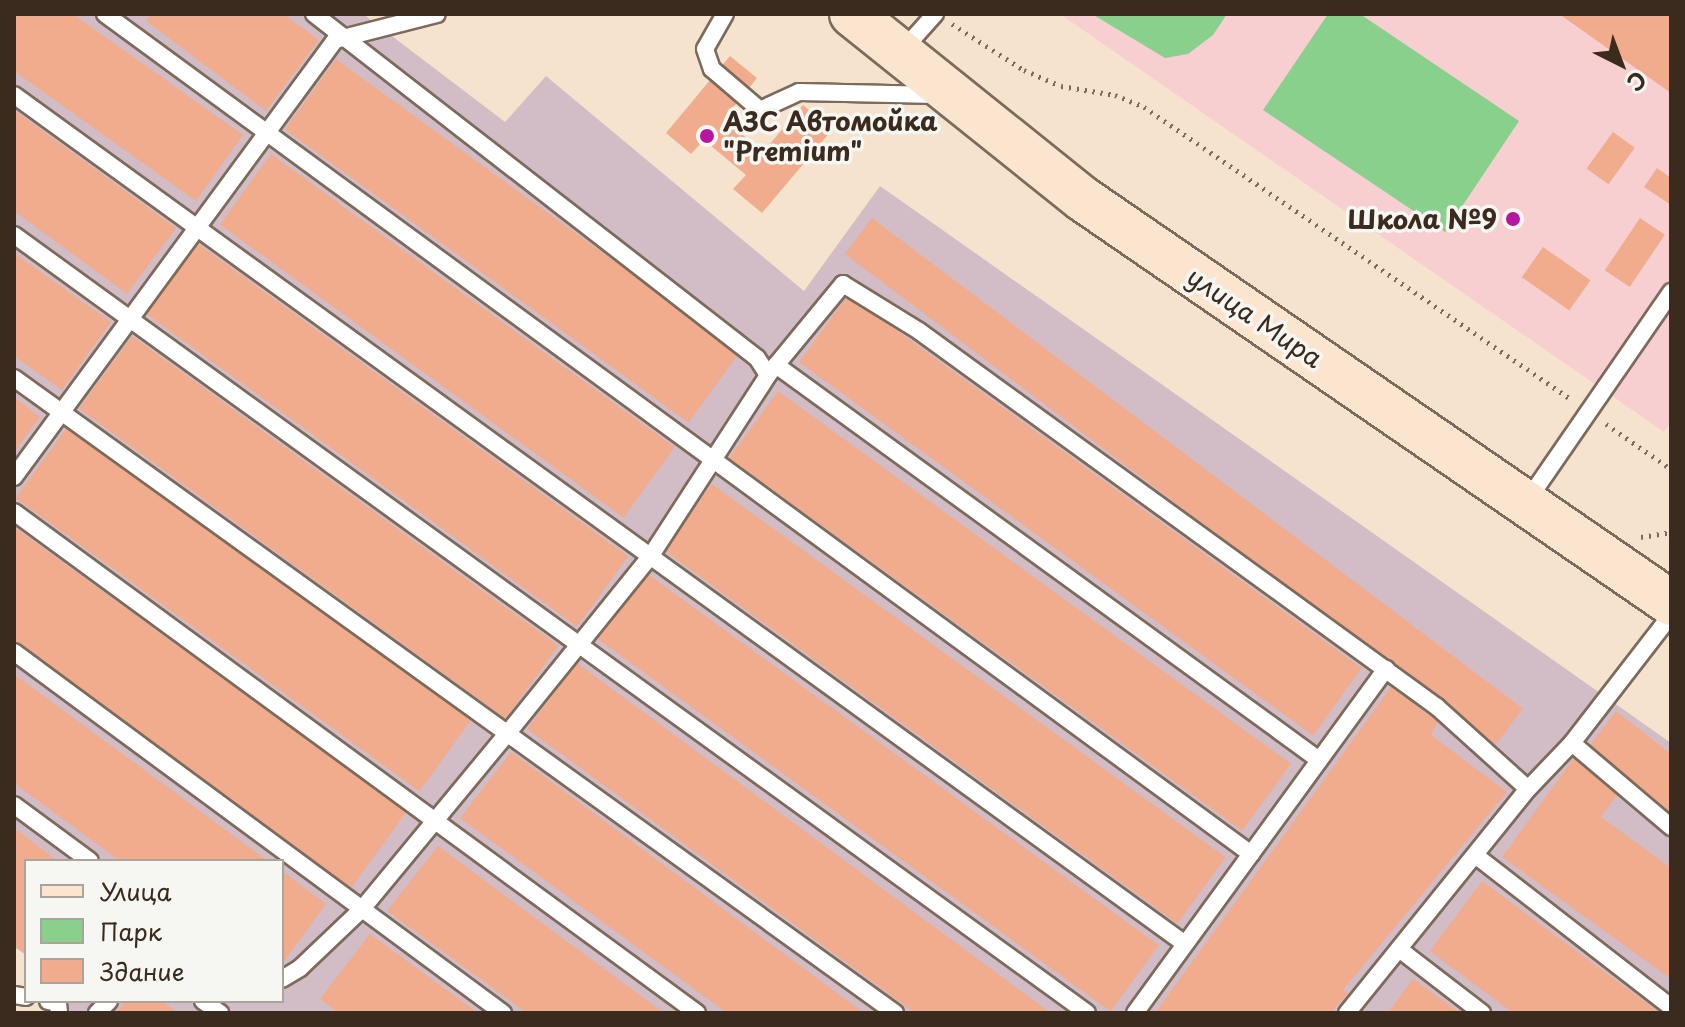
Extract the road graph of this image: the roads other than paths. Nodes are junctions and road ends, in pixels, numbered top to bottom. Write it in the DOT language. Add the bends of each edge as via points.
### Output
graph roads {
  1 [pos="105,14"];
  2 [pos="314,14"];
  3 [pos="437,14"];
  4 [pos="725,14"];
  5 [pos="852,14"];
  6 [pos="942,18"];
  7 [pos="343,37"];
  8 [pos="900,53"];
  9 [pos="14,95"];
  10 [pos="955,96"];
  11 [pos="267,133"];
  12 [pos="197,228"];
  13 [pos="14,235"];
  14 [pos="1671,292"];
  15 [pos="130,320"];
  16 [pos="772,370"];
  17 [pos="14,378"];
  18 [pos="62,413"];
  19 [pos="712,461"];
  20 [pos="14,477"];
  21 [pos="1526,503"];
  22 [pos="14,512"];
  23 [pos="650,557"];
  24 [pos="1671,603"];
  25 [pos="1671,615"];
  26 [pos="577,647"];
  27 [pos="14,652"];
  28 [pos="1386,669"];
  29 [pos="507,734"];
  30 [pos="1572,743"];
  31 [pos="1319,760"];
  32 [pos="1528,789"];
  33 [pos="14,805"];
  34 [pos="437,818"];
  35 [pos="1671,827"];
  36 [pos="1251,854"];
  37 [pos="1475,855"];
  38 [pos="87,859"];
  39 [pos="362,909"];
  40 [pos="1185,944"];
  41 [pos="1399,949"];
  42 [pos="284,978"];
  43 [pos="1671,1007"];
  44 [pos="503,1013"];
  45 [pos="697,1013"];
  46 [pos="895,1013"];
  47 [pos="1087,1013"];
  48 [pos="1135,1013"];
  49 [pos="1347,1013"];
  50 [pos="1482,1013"];
  1 -- 11 [label="lane"];
  2 -- 7 [label="lane"];
  3 -- 7 [label="lane"];
  4 -- 10 [label="lane" via="705,49 712,69 760,110 799,92"];
  5 -- 8 [label="main road, улица Мира"];
  6 -- 8 [label="lane"];
  7 -- 11 [label="lane" via="335,40"];
  7 -- 16 [label="lane"];
  8 -- 10 [label="main road, улица Мира"];
  9 -- 12 [label="lane"];
  10 -- 21 [label="main road, улица Мира" via="1083,199"];
  11 -- 12 [label="lane"];
  11 -- 19 [label="lane"];
  12 -- 15 [label="lane"];
  12 -- 23 [label="lane"];
  13 -- 15 [label="lane"];
  14 -- 21 [label="lane"];
  15 -- 18 [label="lane"];
  15 -- 26 [label="lane"];
  16 -- 19 [label="lane"];
  16 -- 28 [label="lane" via="843,284"];
  16 -- 31 [label="lane"];
  17 -- 18 [label="lane"];
  18 -- 20 [label="lane"];
  18 -- 29 [label="lane"];
  19 -- 23 [label="lane"];
  19 -- 36 [label="lane"];
  21 -- 24 [label="main road, улица Мира"];
  22 -- 34 [label="lane"];
  23 -- 26 [label="lane"];
  23 -- 40 [label="lane"];
  25 -- 30 [label="lane"];
  26 -- 29 [label="lane"];
  26 -- 47 [label="lane"];
  27 -- 39 [label="lane"];
  28 -- 31 [label="lane"];
  28 -- 32 [label="lane"];
  29 -- 34 [label="lane"];
  29 -- 46 [label="lane"];
  30 -- 32 [label="lane"];
  30 -- 35 [label="lane"];
  31 -- 36 [label="lane"];
  32 -- 37 [label="lane"];
  33 -- 38 [label="lane"];
  34 -- 39 [label="lane"];
  34 -- 45 [label="lane"];
  36 -- 40 [label="lane"];
  37 -- 41 [label="lane"];
  37 -- 43 [label="lane"];
  39 -- 42 [label="lane"];
  39 -- 44 [label="lane"];
  40 -- 48 [label="lane"];
  41 -- 49 [label="lane"];
  41 -- 50 [label="lane"];
}
